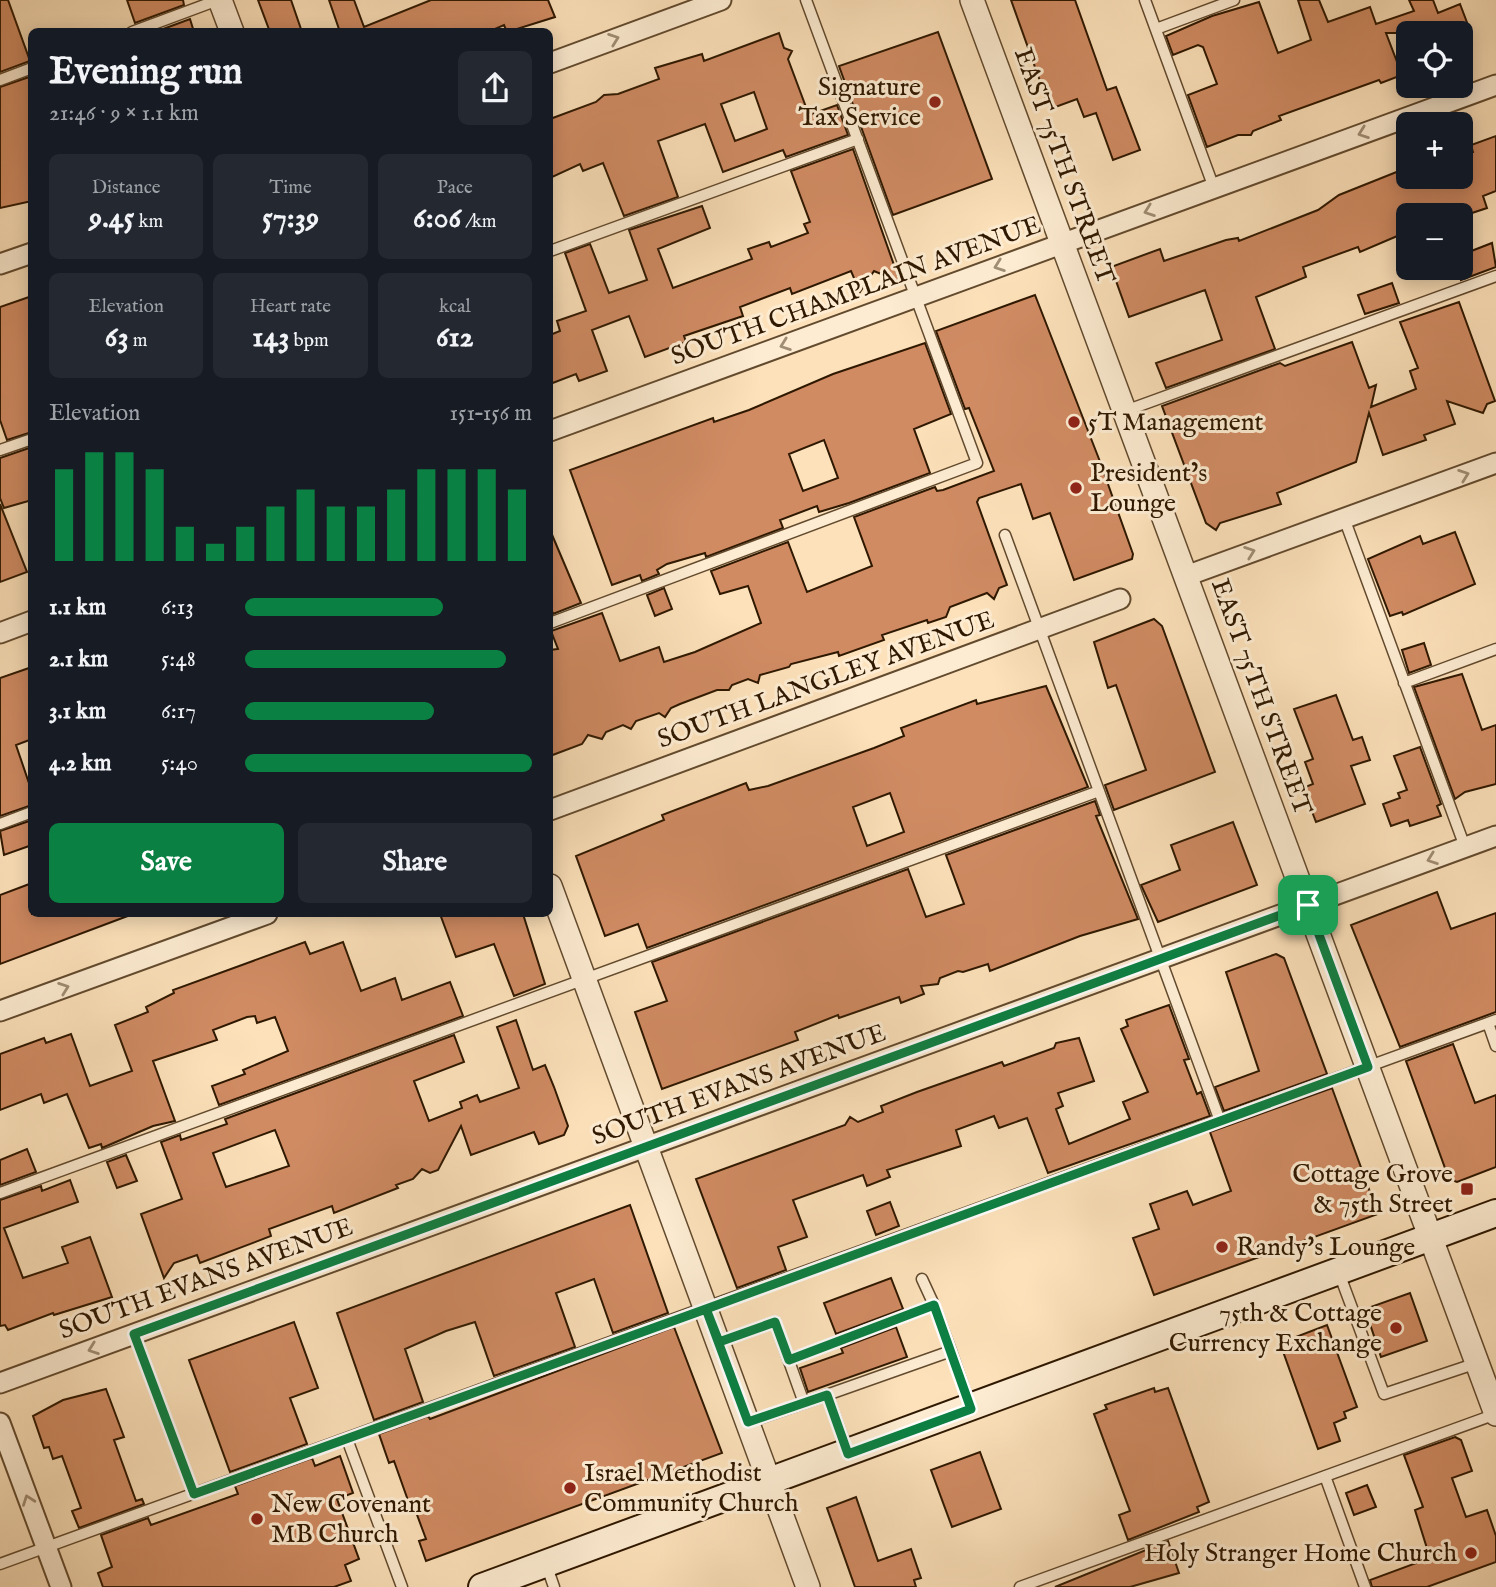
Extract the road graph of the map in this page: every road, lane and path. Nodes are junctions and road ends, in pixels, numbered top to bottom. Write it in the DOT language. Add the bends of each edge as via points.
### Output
graph roads {
  1 [pos="219,0"];
  2 [pos="721,0"];
  3 [pos="806,0"];
  4 [pos="972,0"];
  5 [pos="1145,0"];
  6 [pos="1234,0"];
  7 [pos="143,28"];
  8 [pos="230,28"];
  9 [pos="1156,29"];
  10 [pos="553,62"];
  11 [pos="28,70"];
  12 [pos="0,80"];
  13 [pos="1496,85"];
  14 [pos="858,139"];
  15 [pos="1214,188"];
  16 [pos="1063,243"];
  17 [pos="553,250"];
  18 [pos="28,254"];
  19 [pos="0,264"];
  20 [pos="1496,276"];
  21 [pos="916,297"];
  22 [pos="1125,411"];
  23 [pos="553,430"];
  24 [pos="28,440"];
  25 [pos="0,450"];
  26 [pos="1496,463"];
  27 [pos="1344,518"];
  28 [pos="1005,535"];
  29 [pos="1186,576"];
  30 [pos="1120,599"];
  31 [pos="28,622"];
  32 [pos="553,622"];
  33 [pos="1039,630"];
  34 [pos="0,632"];
  35 [pos="1496,649"];
  36 [pos="1404,682"];
  37 [pos="1098,792"];
  38 [pos="553,809"];
  39 [pos="28,814"];
  40 [pos="0,824"];
  41 [pos="1496,836"];
  42 [pos="1465,847"];
  43 [pos="553,894"];
  44 [pos="1308,905"];
  45 [pos="259,917"];
  46 [pos="1160,959"];
  47 [pos="584,980"];
  48 [pos="0,1011"];
  49 [pos="1492,1022"];
  50 [pos="1496,1046"];
  51 [pos="1368,1067"];
  52 [pos="1220,1121"];
  53 [pos="646,1147"];
  54 [pos="0,1193"];
  55 [pos="1496,1213"];
  56 [pos="1431,1237"];
  57 [pos="1339,1272"];
  58 [pos="922,1279"];
  59 [pos="934,1305"];
  60 [pos="706,1309"];
  61 [pos="134,1334"];
  62 [pos="719,1342"];
  63 [pos="951,1352"];
  64 [pos="789,1360"];
  65 [pos="1477,1363"];
  66 [pos="0,1383"];
  67 [pos="827,1395"];
  68 [pos="804,1403"];
  69 [pos="971,1409"];
  70 [pos="1496,1414"];
  71 [pos="748,1422"];
  72 [pos="0,1423"];
  73 [pos="347,1439"];
  74 [pos="848,1454"];
  75 [pos="1325,1476"];
  76 [pos="771,1483"];
  77 [pos="194,1494"];
  78 [pos="46,1548"];
  79 [pos="0,1564"];
  80 [pos="550,1575"];
  81 [pos="61,1587"];
  82 [pos="402,1587"];
  83 [pos="482,1587"];
  84 [pos="808,1587"];
  85 [pos="1020,1587"];
  86 [pos="1365,1587"];
  1 -- 7 [label="lane"];
  1 -- 8 [label="street"];
  10 -- 2 [label="street, one-way"];
  3 -- 14 [label="lane"];
  4 -- 16 [label="street, EAST 75TH STREET"];
  5 -- 9 [label="lane"];
  6 -- 9 [label="lane"];
  9 -- 15 [label="lane"];
  11 -- 12 [label="lane"];
  13 -- 15 [label="street, SOUTH CHAMPLAIN AVENUE, one-way"];
  14 -- 17 [label="lane"];
  14 -- 21 [label="lane"];
  15 -- 16 [label="street, SOUTH CHAMPLAIN AVENUE, one-way"];
  16 -- 21 [label="street, SOUTH CHAMPLAIN AVENUE, one-way"];
  16 -- 22 [label="street, EAST 75TH STREET"];
  18 -- 19 [label="street"];
  20 -- 22 [label="lane"];
  21 -- 23 [label="street, SOUTH CHAMPLAIN AVENUE, one-way"];
  21 -- 32 [label="lane" via="977,463"];
  22 -- 29 [label="street, EAST 75TH STREET"];
  24 -- 25 [label="lane"];
  27 -- 26 [label="street, one-way"];
  29 -- 27 [label="street, one-way"];
  27 -- 36 [label="lane"];
  28 -- 33 [label="lane"];
  29 -- 44 [label="street, EAST 75TH STREET"];
  30 -- 33 [label="street, SOUTH LANGLEY AVENUE"];
  31 -- 34 [label="street"];
  33 -- 37 [label="lane"];
  33 -- 38 [label="street, SOUTH LANGLEY AVENUE"];
  35 -- 36 [label="lane"];
  36 -- 42 [label="lane"];
  37 -- 46 [label="lane"];
  37 -- 47 [label="lane"];
  39 -- 40 [label="lane"];
  41 -- 42 [label="street, SOUTH EVANS AVENUE"];
  42 -- 44 [label="street, SOUTH EVANS AVENUE, one-way"];
  43 -- 47 [label="street"];
  44 -- 46 [label="street, SOUTH EVANS AVENUE"];
  44 -- 51 [label="street, EAST 75TH STREET"];
  48 -- 45 [label="street, one-way"];
  46 -- 52 [label="lane"];
  46 -- 53 [label="street, SOUTH EVANS AVENUE"];
  47 -- 53 [label="street"];
  47 -- 54 [label="lane"];
  49 -- 50 [label="lane"];
  49 -- 51 [label="lane"];
  51 -- 52 [label="lane"];
  51 -- 56 [label="street, EAST 75TH STREET"];
  52 -- 60 [label="lane"];
  53 -- 60 [label="street"];
  53 -- 61 [label="street, SOUTH EVANS AVENUE"];
  55 -- 56 [label="main road"];
  56 -- 57 [label="main road"];
  56 -- 65 [label="street, EAST 75TH STREET"];
  57 -- 65 [label="lane" via="1384,1394"];
  57 -- 69 [label="main road"];
  58 -- 59 [label="lane"];
  59 -- 63 [label="lane"];
  59 -- 64 [label="lane"];
  60 -- 62 [label="street"];
  60 -- 73 [label="lane"];
  61 -- 66 [label="street, SOUTH EVANS AVENUE, one-way"];
  61 -- 77 [label="lane"];
  62 -- 64 [label="lane" via="775,1322"];
  62 -- 71 [label="street"];
  63 -- 67 [label="lane"];
  63 -- 69 [label="lane"];
  64 -- 68 [label="lane"];
  65 -- 70 [label="street, EAST 75TH STREET"];
  67 -- 68 [label="lane"];
  67 -- 74 [label="lane"];
  68 -- 71 [label="lane"];
  69 -- 74 [label="main road"];
  70 -- 75 [label="lane"];
  71 -- 76 [label="street"];
  78 -- 72 [label="street, one-way"];
  73 -- 77 [label="lane"];
  73 -- 82 [label="lane"];
  74 -- 76 [label="main road"];
  75 -- 85 [label="lane"];
  75 -- 86 [label="lane"];
  76 -- 80 [label="main road"];
  76 -- 84 [label="street"];
  77 -- 78 [label="lane"];
  78 -- 79 [label="lane"];
  78 -- 81 [label="street"];
  80 -- 83 [label="main road"];
}
